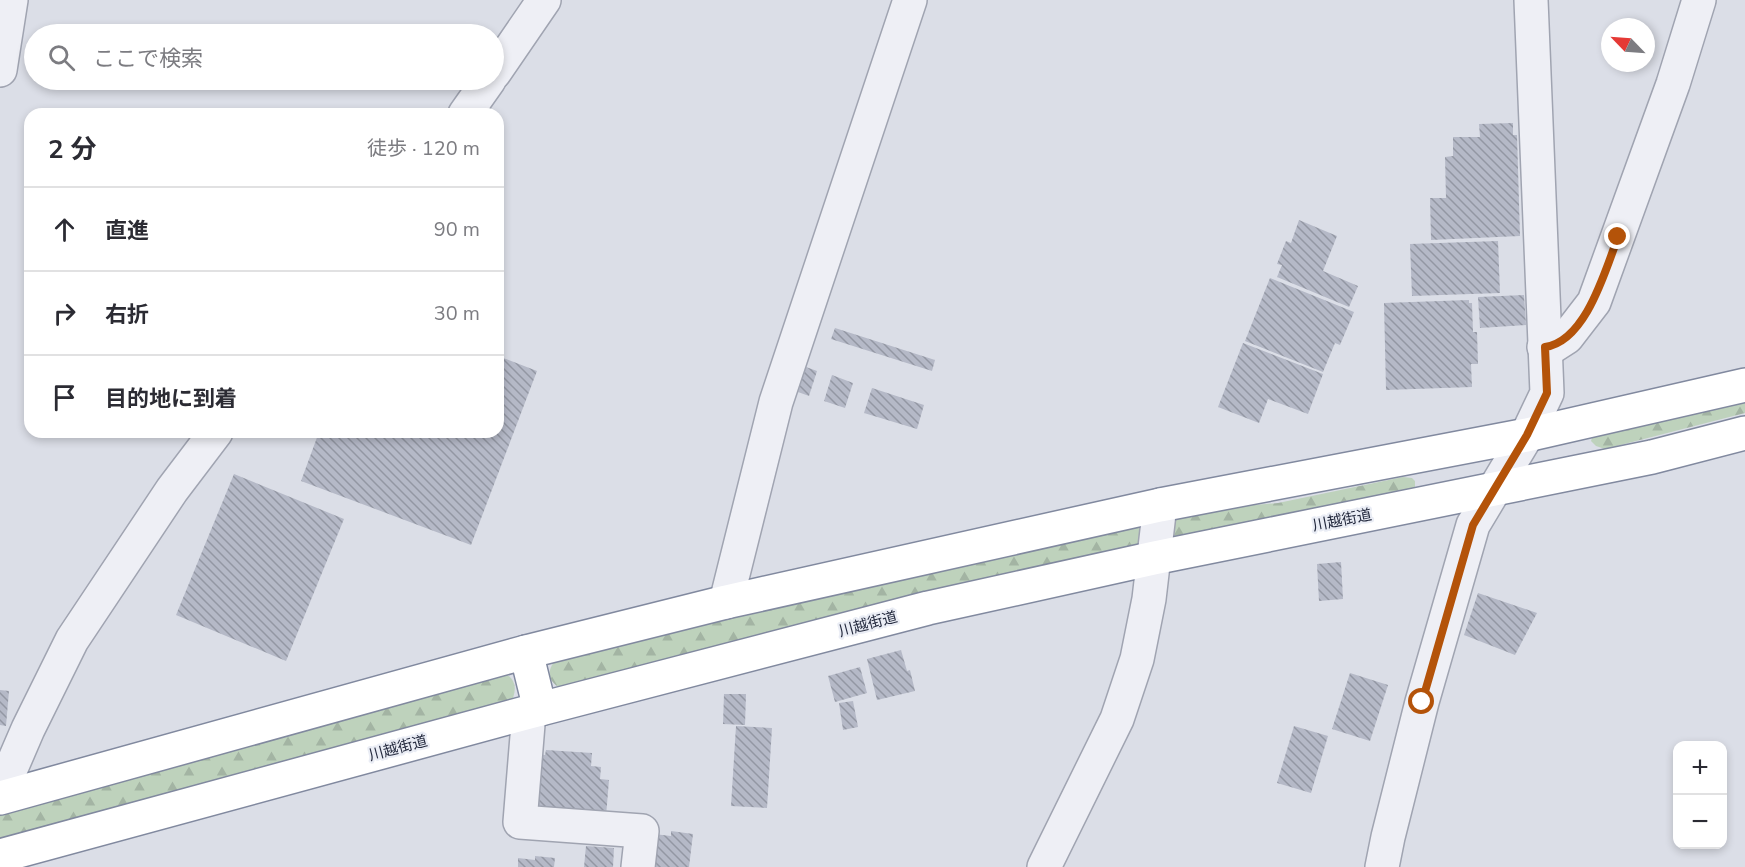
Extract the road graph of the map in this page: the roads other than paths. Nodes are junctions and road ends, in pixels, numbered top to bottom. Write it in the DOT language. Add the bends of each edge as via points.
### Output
graph roads {
  1 [pos="11,0"];
  2 [pos="544,0"];
  3 [pos="910,0"];
  4 [pos="1531,0"];
  5 [pos="1699,0"];
  6 [pos="504,58"];
  7 [pos="0,70"];
  8 [pos="482,90"];
  9 [pos="469,108"];
  10 [pos="1545,347"];
  11 [pos="1745,385"];
  12 [pos="1745,433"];
  13 [pos="1527,435"];
  14 [pos="211,438"];
  15 [pos="1493,490"];
  16 [pos="1160,505"];
  17 [pos="1154,558"];
  18 [pos="726,602"];
  19 [pos="526,652"];
  20 [pos="535,711"];
  21 [pos="0,796"];
  22 [pos="0,856"];
  23 [pos="638,867"];
  24 [pos="1044,867"];
  25 [pos="1382,867"];
  1 -- 7 [label="street"];
  2 -- 6 [label="street"];
  3 -- 18 [label="street" via="776,402"];
  4 -- 10 [label="street"];
  5 -- 10 [label="street" via="1673,84 1594,302 1567,337"];
  8 -- 9 [label="street"];
  10 -- 13 [label="street" via="1547,393"];
  11 -- 13 [label="highway"];
  12 -- 15 [label="highway, 川越街道"];
  13 -- 15 [label="street"];
  13 -- 16 [label="highway"];
  14 -- 21 [label="street" via="72,640"];
  15 -- 17 [label="highway, 川越街道"];
  15 -- 25 [label="street" via="1473,525 1443,626"];
  16 -- 17 [label="street"];
  16 -- 18 [label="highway"];
  17 -- 20 [label="highway, 川越街道" via="928,608"];
  17 -- 24 [label="street" via="1137,659 1117,719"];
  18 -- 19 [label="highway"];
  19 -- 20 [label="highway"];
  19 -- 21 [label="highway"];
  20 -- 22 [label="highway, 川越街道"];
  20 -- 23 [label="street" via="520,822 642,831"];
}
